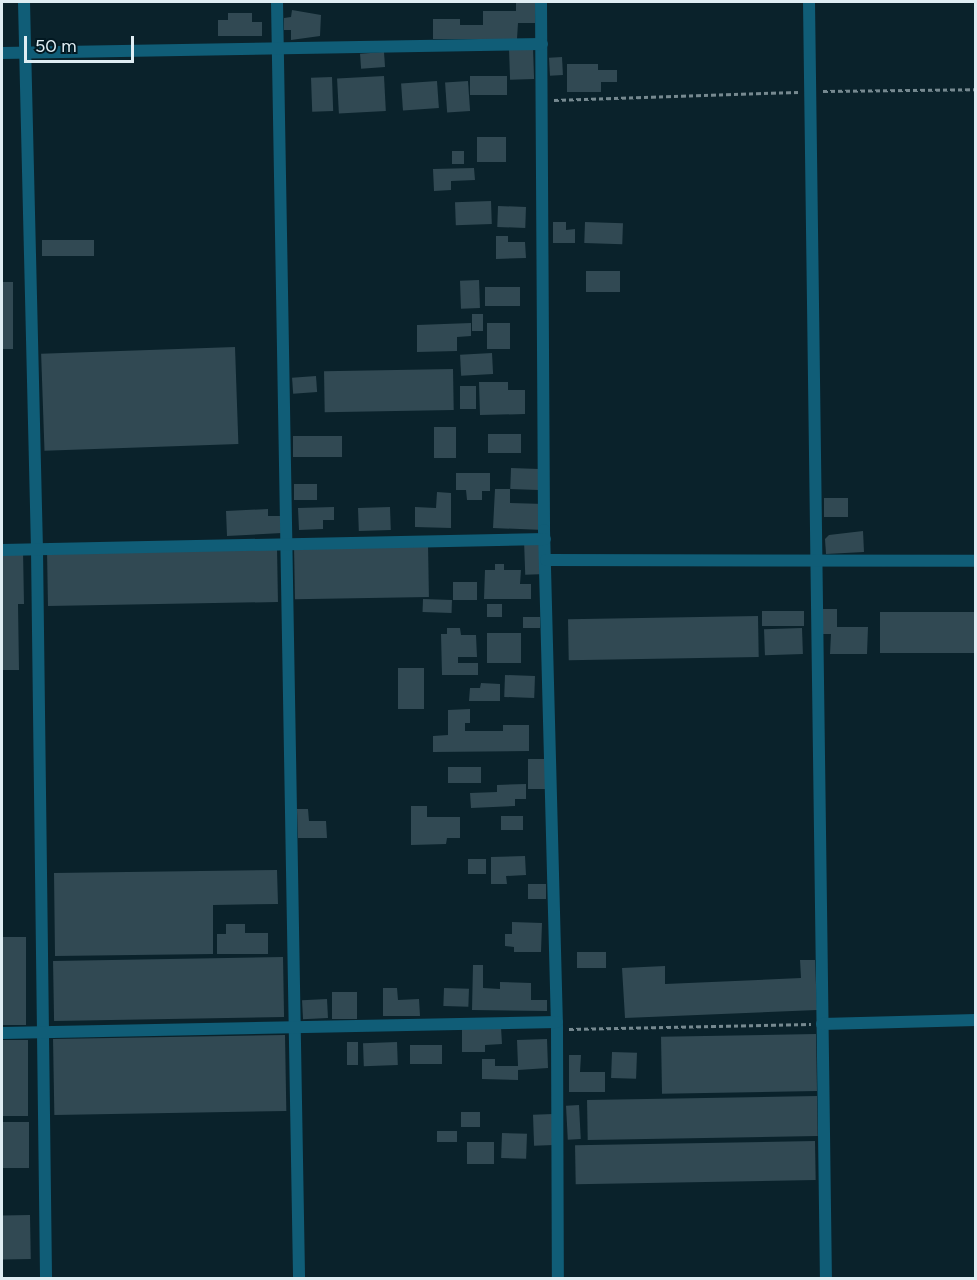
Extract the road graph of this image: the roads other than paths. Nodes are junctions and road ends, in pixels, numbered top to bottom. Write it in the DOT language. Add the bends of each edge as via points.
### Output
graph roads {
  1 [pos="24,2"];
  2 [pos="278,2"];
  3 [pos="541,2"];
  4 [pos="809,2"];
  5 [pos="542,44"];
  6 [pos="278,46"];
  7 [pos="25,52"];
  8 [pos="2,53"];
  9 [pos="545,539"];
  10 [pos="288,546"];
  11 [pos="2,550"];
  12 [pos="37,550"];
  13 [pos="546,560"];
  14 [pos="975,561"];
  15 [pos="817,563"];
  16 [pos="975,1020"];
  17 [pos="822,1024"];
  18 [pos="296,1026"];
  19 [pos="557,1026"];
  20 [pos="42,1032"];
  21 [pos="2,1033"];
  22 [pos="46,1278"];
  23 [pos="299,1278"];
  24 [pos="558,1278"];
  25 [pos="826,1278"];
  1 -- 7 [label="street"];
  2 -- 6 [label="street"];
  3 -- 5 [label="street"];
  4 -- 15 [label="street"];
  5 -- 6 [label="street"];
  5 -- 9 [label="street"];
  6 -- 7 [label="street"];
  6 -- 10 [label="street"];
  7 -- 8 [label="street"];
  7 -- 12 [label="street"];
  9 -- 10 [label="street"];
  9 -- 13 [label="street"];
  10 -- 12 [label="street"];
  10 -- 18 [label="street"];
  11 -- 12 [label="street"];
  12 -- 20 [label="street"];
  13 -- 15 [label="street"];
  13 -- 19 [label="street"];
  14 -- 15 [label="street"];
  15 -- 17 [label="street"];
  16 -- 17 [label="street"];
  17 -- 25 [label="street"];
  18 -- 19 [label="street"];
  18 -- 20 [label="street"];
  18 -- 23 [label="street"];
  19 -- 24 [label="street"];
  20 -- 21 [label="street"];
  20 -- 22 [label="street"];
}
